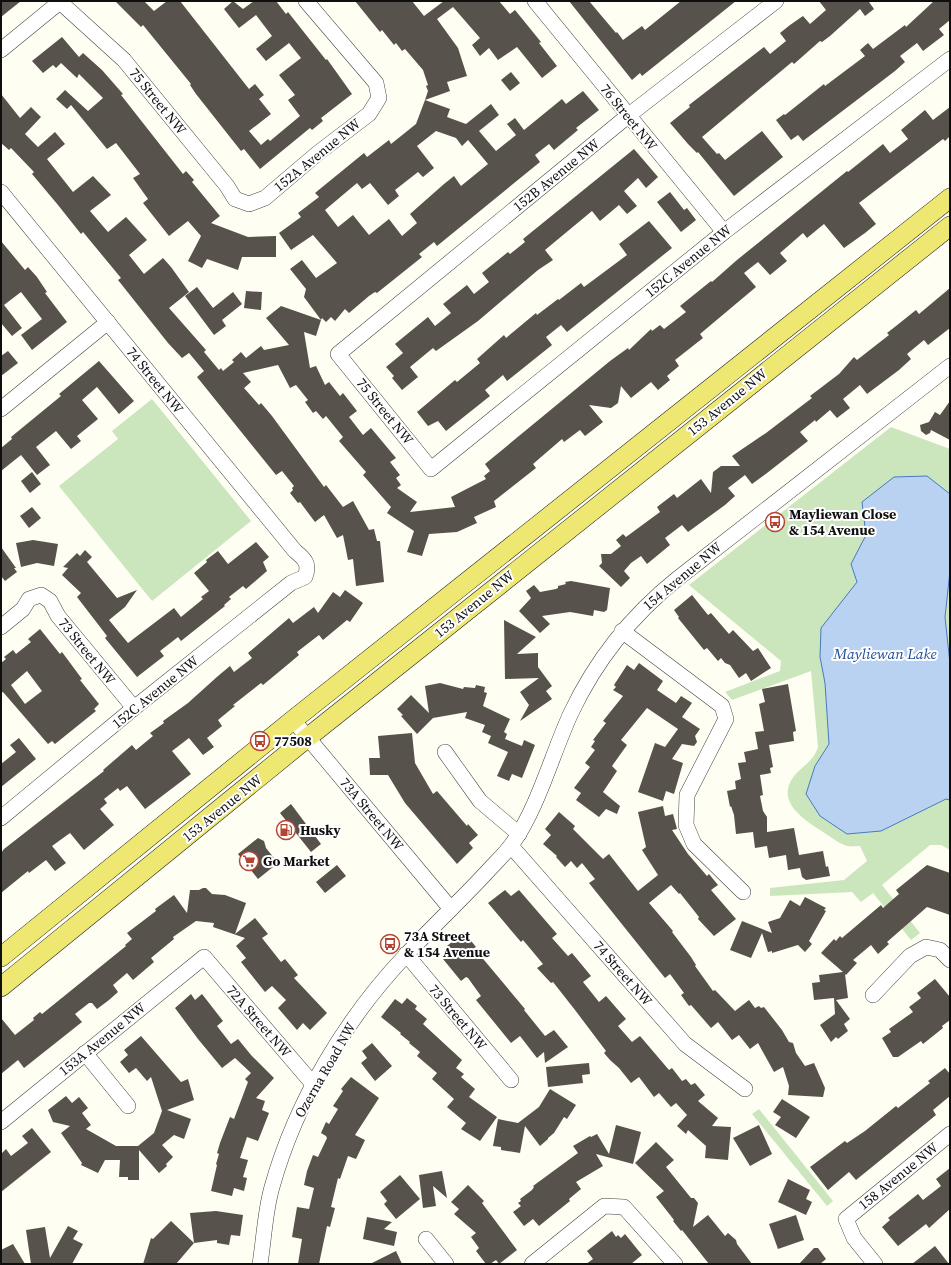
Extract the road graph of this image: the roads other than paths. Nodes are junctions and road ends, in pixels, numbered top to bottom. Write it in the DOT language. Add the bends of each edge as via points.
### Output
graph roads {
  1 [pos="61,1"];
  2 [pos="306,1"];
  3 [pos="535,1"];
  4 [pos="776,1"];
  5 [pos="1,50"];
  6 [pos="950,59"];
  7 [pos="628,116"];
  8 [pos="1,192"];
  9 [pos="950,198"];
  10 [pos="249,204"];
  11 [pos="950,226"];
  12 [pos="724,232"];
  13 [pos="108,322"];
  14 [pos="338,354"];
  15 [pos="950,366"];
  16 [pos="1,409"];
  17 [pos="431,468"];
  18 [pos="308,568"];
  19 [pos="1,627"];
  20 [pos="622,631"];
  21 [pos="134,708"];
  22 [pos="293,720"];
  23 [pos="307,738"];
  24 [pos="445,752"];
  25 [pos="1,818"];
  26 [pos="515,840"];
  27 [pos="743,892"];
  28 [pos="451,909"];
  29 [pos="406,954"];
  30 [pos="1,957"];
  31 [pos="204,957"];
  32 [pos="950,960"];
  33 [pos="1,987"];
  34 [pos="873,996"];
  35 [pos="85,1053"];
  36 [pos="511,1080"];
  37 [pos="313,1084"];
  38 [pos="745,1088"];
  39 [pos="128,1106"];
  40 [pos="1,1122"];
  41 [pos="950,1134"];
  42 [pos="426,1239"];
  43 [pos="260,1264"];
  44 [pos="446,1264"];
  45 [pos="532,1264"];
  46 [pos="675,1264"];
  47 [pos="875,1264"];
  1 -- 5 [label="street"];
  1 -- 10 [label="street, 75 Street NW" via="124,60 235,199"];
  2 -- 10 [label="street, 152A Avenue NW" via="376,83 379,98 369,114 264,198"];
  3 -- 7 [label="street, 76 Street NW"];
  4 -- 7 [label="street, 152B Avenue NW"];
  6 -- 12 [label="street, 152C Avenue NW"];
  7 -- 12 [label="street, 76 Street NW"];
  7 -- 14 [label="street, 152B Avenue NW"];
  8 -- 13 [label="street, 74 Street NW"];
  9 -- 22 [label="main road, 153 Avenue NW"];
  11 -- 23 [label="main road, 153 Avenue NW"];
  12 -- 17 [label="street, 152C Avenue NW"];
  13 -- 16 [label="street"];
  13 -- 18 [label="street, 74 Street NW" via="295,551 304,558"];
  14 -- 17 [label="street, 75 Street NW"];
  15 -- 20 [label="street, 154 Avenue NW" via="677,578 650,601"];
  18 -- 21 [label="street, 152C Avenue NW" via="305,577 291,583"];
  19 -- 21 [label="street, 73 Street NW" via="23,609 29,599 41,595 50,601 58,616"];
  20 -- 26 [label="street, 154 Avenue NW" via="593,670"];
  20 -- 27 [label="street" via="722,706 726,719 687,795 686,825 694,844"];
  21 -- 25 [label="street, 152C Avenue NW"];
  22 -- 23 [label="street, 73A Street NW"];
  22 -- 30 [label="main road, 153 Avenue NW"];
  23 -- 28 [label="street, 73A Street NW"];
  23 -- 33 [label="main road, 153 Avenue NW"];
  24 -- 26 [label="street, 74 Street NW" via="480,801"];
  26 -- 28 [label="street, 154 Avenue NW"];
  26 -- 38 [label="street, 74 Street NW" via="686,1044"];
  28 -- 29 [label="street, Ozerna Road NW"];
  29 -- 36 [label="street, 73 Street NW"];
  29 -- 37 [label="street, Ozerna Road NW" via="364,1003"];
  31 -- 35 [label="street, 153A Avenue NW"];
  31 -- 37 [label="street, 72A Street NW"];
  32 -- 34 [label="street" via="940,950 926,947 910,956"];
  35 -- 39 [label="street"];
  35 -- 40 [label="street, 153A Avenue NW"];
  37 -- 43 [label="street, Ozerna Road NW" via="288,1138 272,1189"];
  41 -- 47 [label="street, 158 Avenue NW" via="846,1219 854,1238"];
  42 -- 44 [label="street"];
  45 -- 46 [label="street" via="604,1206 624,1207"];
}
